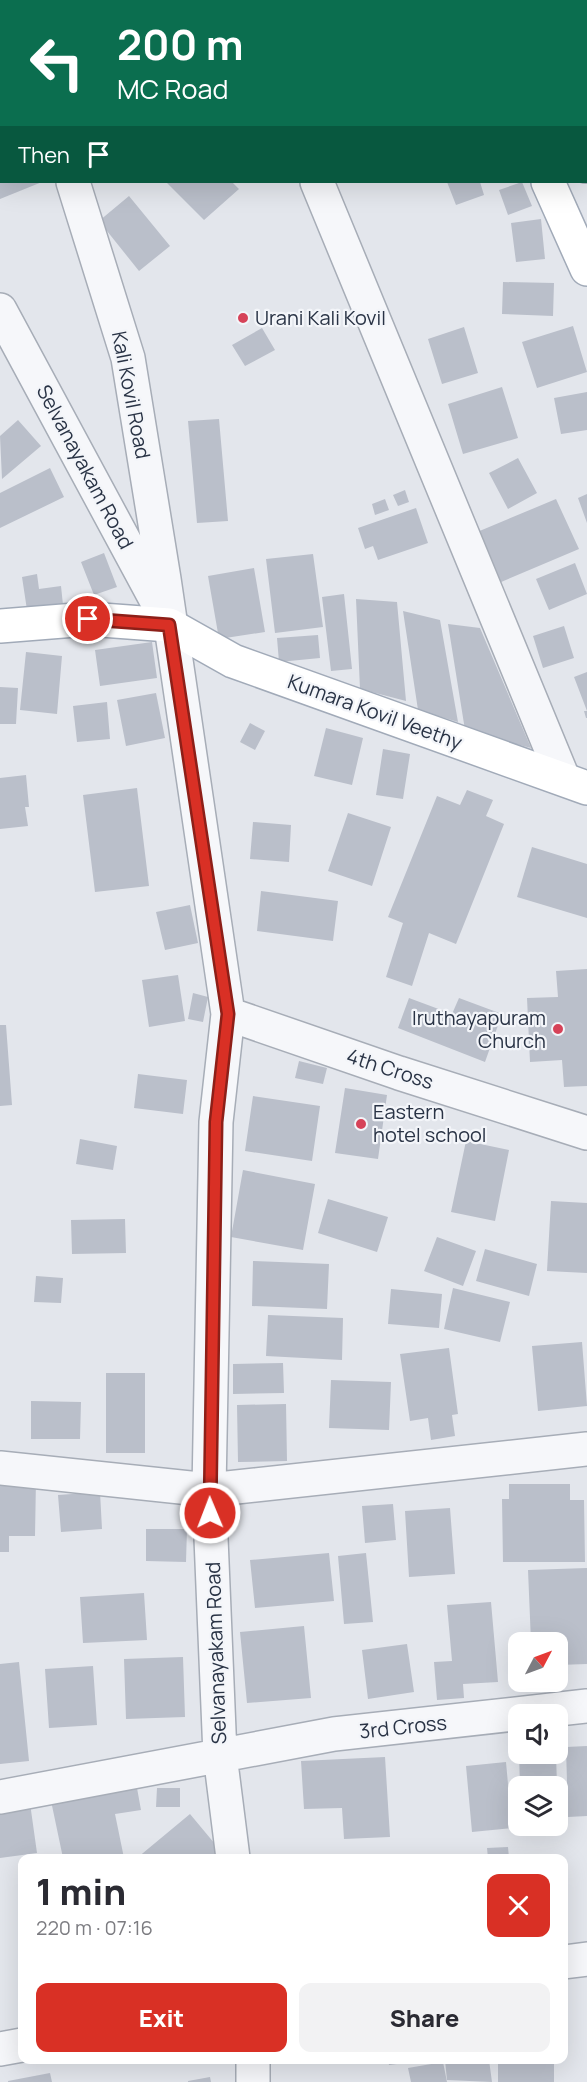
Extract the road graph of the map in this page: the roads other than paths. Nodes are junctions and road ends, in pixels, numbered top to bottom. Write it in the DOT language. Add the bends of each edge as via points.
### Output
graph roads {
  1 [pos="73,183"];
  2 [pos="317,183"];
  3 [pos="548,183"];
  4 [pos="587,269"];
  5 [pos="0,310"];
  6 [pos="164,579"];
  7 [pos="169,625"];
  8 [pos="0,626"];
  9 [pos="575,783"];
  10 [pos="228,1014"];
  11 [pos="587,1133"];
  12 [pos="587,1449"];
  13 [pos="0,1468"];
  14 [pos="209,1490"];
  15 [pos="587,1706"];
  16 [pos="220,1755"];
  17 [pos="0,1797"];
  18 [pos="232,1854"];
  19 [pos="587,1959"];
  20 [pos="568,1961"];
  21 [pos="18,2045"];
  22 [pos="0,2049"];
  23 [pos="253,2064"];
  24 [pos="253,2082"];
  1 -- 6 [label="street, Kali Kovil Road" via="128,358"];
  2 -- 9 [label="street"];
  3 -- 4 [label="main road"];
  5 -- 7 [label="street, Selvanayakam Road"];
  6 -- 7 [label="street, Selvanayakam Road"];
  7 -- 8 [label="main road" via="88,619"];
  7 -- 9 [label="main road, Kumara Kovil Veethy" via="233,661"];
  7 -- 10 [label="street, Selvanayakam Road"];
  10 -- 11 [label="street, 4th Cross"];
  10 -- 14 [label="street, Selvanayakam Road" via="216,1122"];
  12 -- 14 [label="street"];
  13 -- 14 [label="street"];
  14 -- 16 [label="street, Selvanayakam Road"];
  15 -- 16 [label="street, 3rd Cross" via="334,1734"];
  16 -- 17 [label="street, 3rd Cross"];
  16 -- 18 [label="street, Selvanayakam Road"];
  19 -- 20 [label="street"];
  21 -- 22 [label="street"];
  23 -- 24 [label="street"];
}
